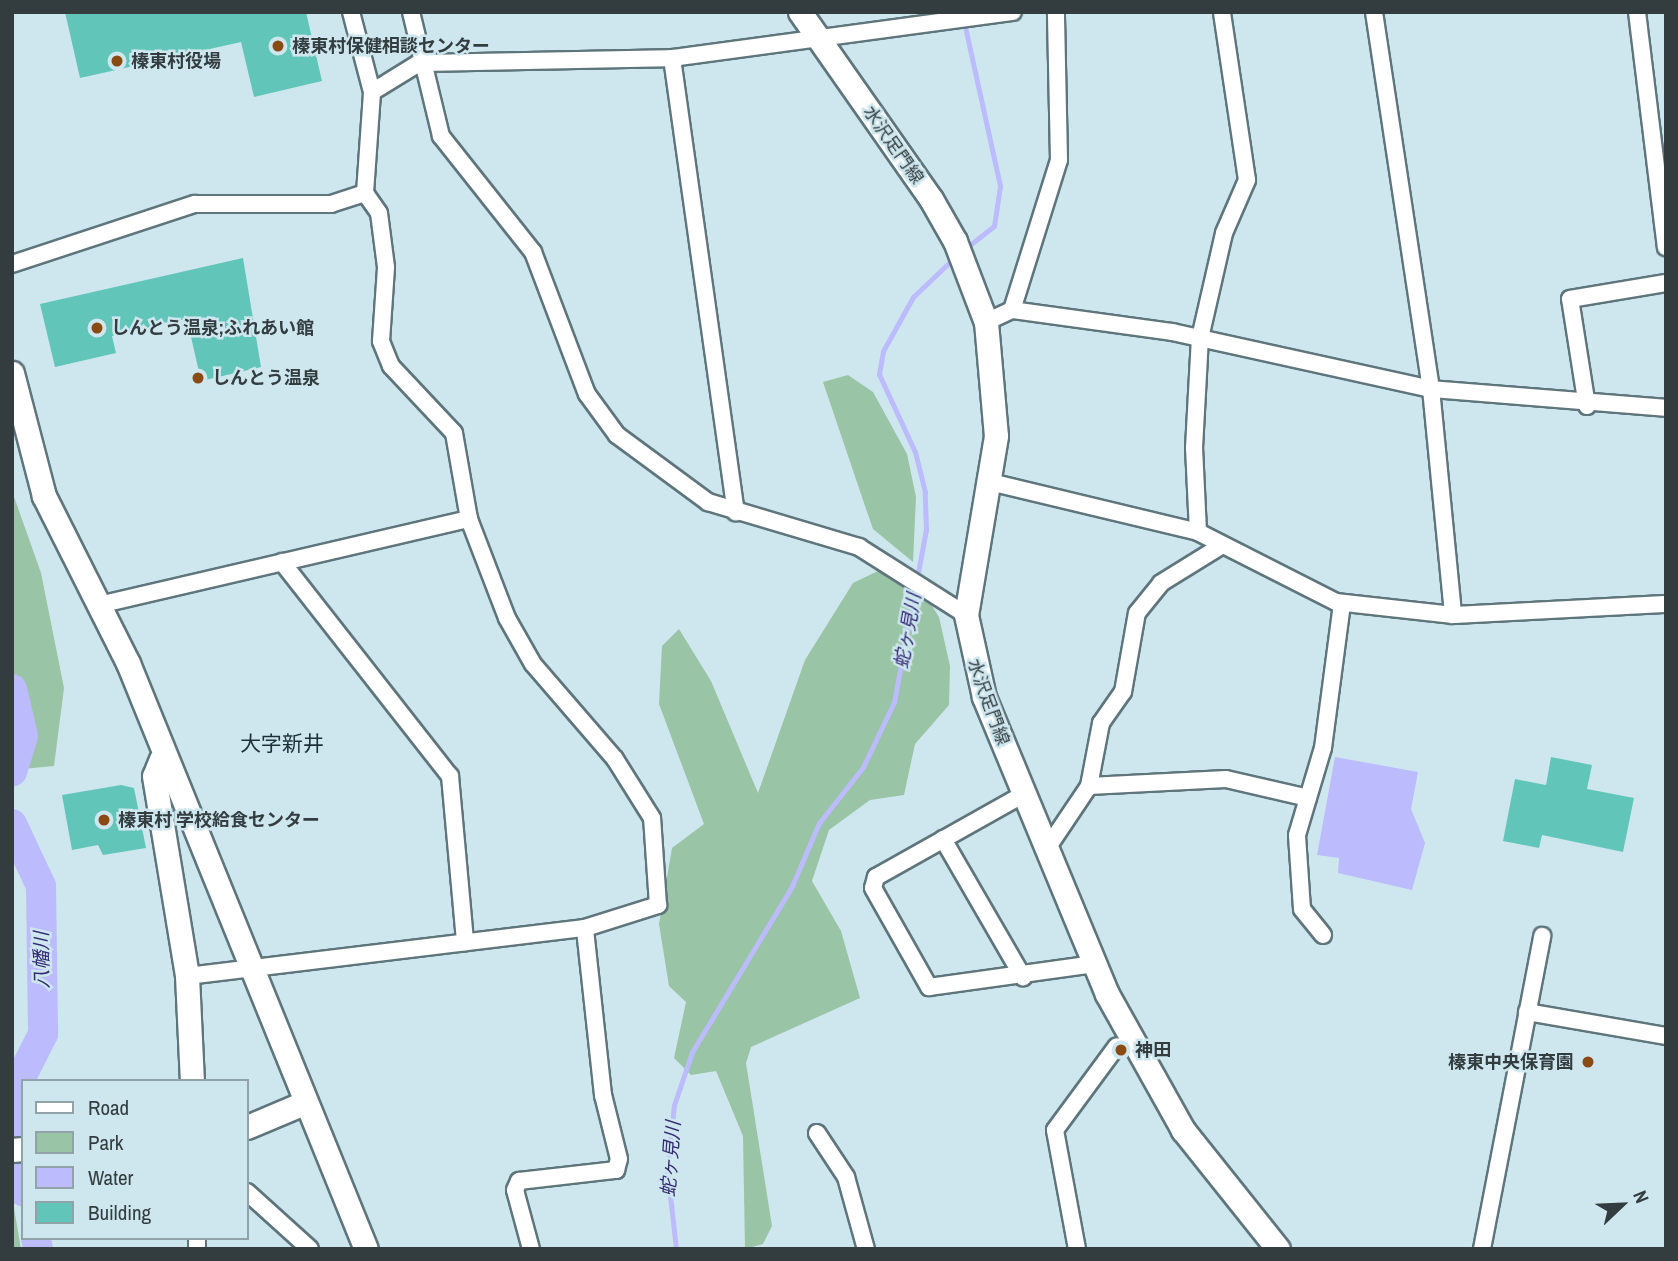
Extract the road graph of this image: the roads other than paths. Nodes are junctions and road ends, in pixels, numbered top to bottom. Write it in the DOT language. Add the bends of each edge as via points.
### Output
graph roads {
  1 [pos="351,12"];
  2 [pos="411,12"];
  3 [pos="800,12"];
  4 [pos="1013,12"];
  5 [pos="1056,12"];
  6 [pos="1222,12"];
  7 [pos="1374,12"];
  8 [pos="1637,12"];
  9 [pos="820,41"];
  10 [pos="672,58"];
  11 [pos="419,63"];
  12 [pos="372,92"];
  13 [pos="365,193"];
  14 [pos="1666,247"];
  15 [pos="12,264"];
  16 [pos="1666,283"];
  17 [pos="1012,310"];
  18 [pos="986,322"];
  19 [pos="1200,338"];
  20 [pos="12,373"];
  21 [pos="1431,388"];
  22 [pos="1587,406"];
  23 [pos="1666,408"];
  24 [pos="990,482"];
  25 [pos="736,513"];
  26 [pos="469,519"];
  27 [pos="1198,532"];
  28 [pos="1221,546"];
  29 [pos="282,562"];
  30 [pos="1342,603"];
  31 [pos="1666,604"];
  32 [pos="99,605"];
  33 [pos="966,615"];
  34 [pos="1453,615"];
  35 [pos="162,758"];
  36 [pos="1089,786"];
  37 [pos="1024,794"];
  38 [pos="1308,798"];
  39 [pos="943,839"];
  40 [pos="1046,850"];
  41 [pos="585,928"];
  42 [pos="1323,935"];
  43 [pos="1542,936"];
  44 [pos="465,942"];
  45 [pos="1094,964"];
  46 [pos="247,969"];
  47 [pos="187,976"];
  48 [pos="1023,977"];
  49 [pos="1527,1012"];
  50 [pos="1666,1035"];
  51 [pos="1117,1046"];
  52 [pos="192,1079"];
  53 [pos="304,1103"];
  54 [pos="248,1127"];
  55 [pos="817,1133"];
  56 [pos="248,1193"];
  57 [pos="310,1249"];
  58 [pos="366,1249"];
  59 [pos="531,1249"];
  60 [pos="866,1249"];
  61 [pos="1077,1249"];
  62 [pos="1278,1249"];
  63 [pos="1482,1249"];
  1 -- 12 [label="street"];
  2 -- 11 [label="street"];
  3 -- 9 [label="main road, 水沢足門線"];
  4 -- 9 [label="street"];
  5 -- 17 [label="street" via="1059,160"];
  6 -- 19 [label="street" via="1247,180 1224,233"];
  7 -- 21 [label="street"];
  8 -- 14 [label="street"];
  9 -- 10 [label="street"];
  9 -- 18 [label="main road, 水沢足門線" via="931,199 973,284"];
  10 -- 11 [label="street"];
  10 -- 25 [label="street"];
  11 -- 12 [label="street"];
  11 -- 25 [label="street" via="441,135 533,252 587,394 617,435 661,472"];
  12 -- 13 [label="street"];
  13 -- 15 [label="street" via="331,204 195,204"];
  13 -- 26 [label="street" via="379,213 386,267 381,341 391,366 454,433"];
  16 -- 22 [label="street" via="1570,299"];
  17 -- 18 [label="street"];
  17 -- 19 [label="street"];
  18 -- 24 [label="main road, 水沢足門線" via="996,400"];
  19 -- 21 [label="street"];
  19 -- 27 [label="street" via="1194,448"];
  20 -- 32 [label="main road" via="44,496"];
  21 -- 22 [label="street"];
  21 -- 34 [label="street"];
  22 -- 23 [label="street"];
  24 -- 27 [label="street"];
  24 -- 33 [label="main road, 水沢足門線"];
  25 -- 33 [label="street" via="859,548"];
  26 -- 29 [label="street"];
  26 -- 41 [label="street" via="507,618 533,664 614,759 652,818 658,905"];
  27 -- 28 [label="street"];
  28 -- 30 [label="street"];
  28 -- 36 [label="street" via="1161,583 1137,613 1123,692 1101,723"];
  29 -- 32 [label="street"];
  29 -- 44 [label="street" via="450,776"];
  30 -- 34 [label="street"];
  30 -- 38 [label="street" via="1323,748"];
  31 -- 34 [label="street"];
  32 -- 35 [label="main road"];
  33 -- 37 [label="main road, 水沢足門線" via="970,657"];
  35 -- 46 [label="main road"];
  35 -- 47 [label="main road" via="154,776"];
  36 -- 38 [label="street" via="1226,779"];
  36 -- 40 [label="street"];
  37 -- 39 [label="street"];
  37 -- 40 [label="main road, 水沢足門線"];
  38 -- 42 [label="street" via="1297,835 1296,881 1302,909"];
  39 -- 48 [label="street"];
  39 -- 48 [label="street" via="876,877 873,888 929,987"];
  40 -- 45 [label="main road, 水沢足門線"];
  41 -- 44 [label="street"];
  41 -- 59 [label="street" via="603,1095 619,1158 615,1170 602,1173 519,1181 515,1190"];
  43 -- 49 [label="street"];
  44 -- 46 [label="street"];
  45 -- 48 [label="street"];
  45 -- 62 [label="main road, 水沢足門線" via="1183,1130"];
  46 -- 47 [label="street"];
  46 -- 53 [label="main road"];
  47 -- 52 [label="main road"];
  49 -- 50 [label="street"];
  49 -- 63 [label="street"];
  51 -- 61 [label="street" via="1055,1130"];
  53 -- 54 [label="main road"];
  53 -- 58 [label="main road"];
  55 -- 60 [label="street" via="846,1177"];
  56 -- 57 [label="street"];
}
